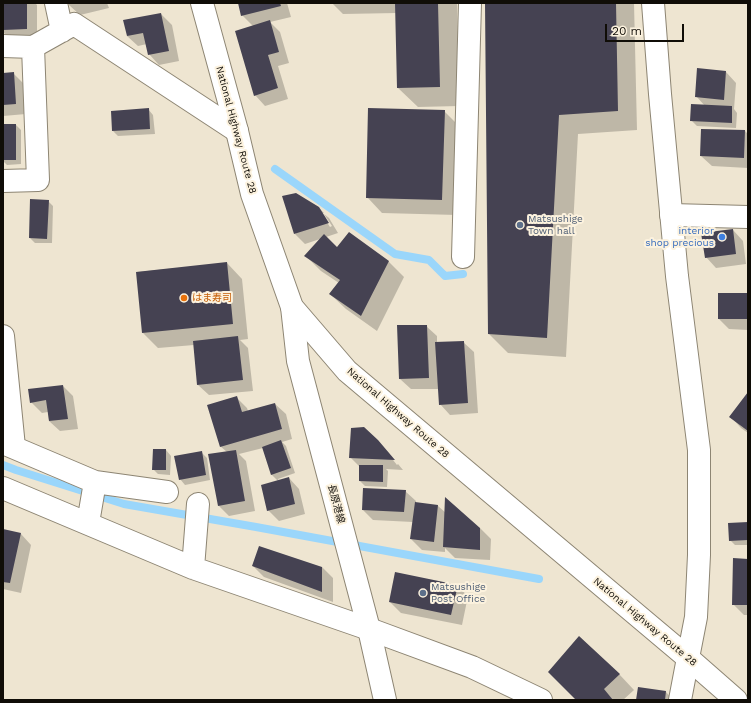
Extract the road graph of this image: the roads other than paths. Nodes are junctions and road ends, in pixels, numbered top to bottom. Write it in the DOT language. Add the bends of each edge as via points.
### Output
graph roads {
  1 [pos="56,3"];
  2 [pos="202,3"];
  3 [pos="470,3"];
  4 [pos="653,3"];
  5 [pos="62,31"];
  6 [pos="3,46"];
  7 [pos="33,47"];
  8 [pos="237,131"];
  9 [pos="3,181"];
  10 [pos="671,216"];
  11 [pos="748,217"];
  12 [pos="463,257"];
  13 [pos="292,307"];
  14 [pos="3,336"];
  15 [pos="8,445"];
  16 [pos="95,482"];
  17 [pos="3,488"];
  18 [pos="167,492"];
  19 [pos="198,504"];
  20 [pos="88,523"];
  21 [pos="193,568"];
  22 [pos="369,629"];
  23 [pos="688,658"];
  24 [pos="385,700"];
  25 [pos="541,700"];
  26 [pos="680,700"];
  27 [pos="736,700"];
  1 -- 5 [label="main road"];
  2 -- 8 [label="main road, National Highway Route 28"];
  3 -- 12 [label="main road"];
  4 -- 10 [label="main road"];
  5 -- 7 [label="main road"];
  5 -- 8 [label="main road" via="74,24"];
  6 -- 7 [label="main road"];
  7 -- 9 [label="main road" via="38,180"];
  8 -- 13 [label="main road, National Highway Route 28" via="252,194"];
  10 -- 11 [label="main road"];
  10 -- 23 [label="main road" via="699,450 700,555 696,617"];
  13 -- 22 [label="main road, 長原港線" via="298,361"];
  13 -- 23 [label="main road, National Highway Route 28" via="347,371"];
  14 -- 15 [label="main road"];
  15 -- 16 [label="main road"];
  16 -- 18 [label="main road"];
  16 -- 20 [label="main road"];
  17 -- 20 [label="main road"];
  19 -- 21 [label="main road"];
  20 -- 21 [label="main road"];
  21 -- 22 [label="main road"];
  22 -- 24 [label="main road, 長原港線"];
  22 -- 25 [label="main road" via="472,667"];
  23 -- 26 [label="main road"];
  23 -- 27 [label="main road, National Highway Route 28"];
}
